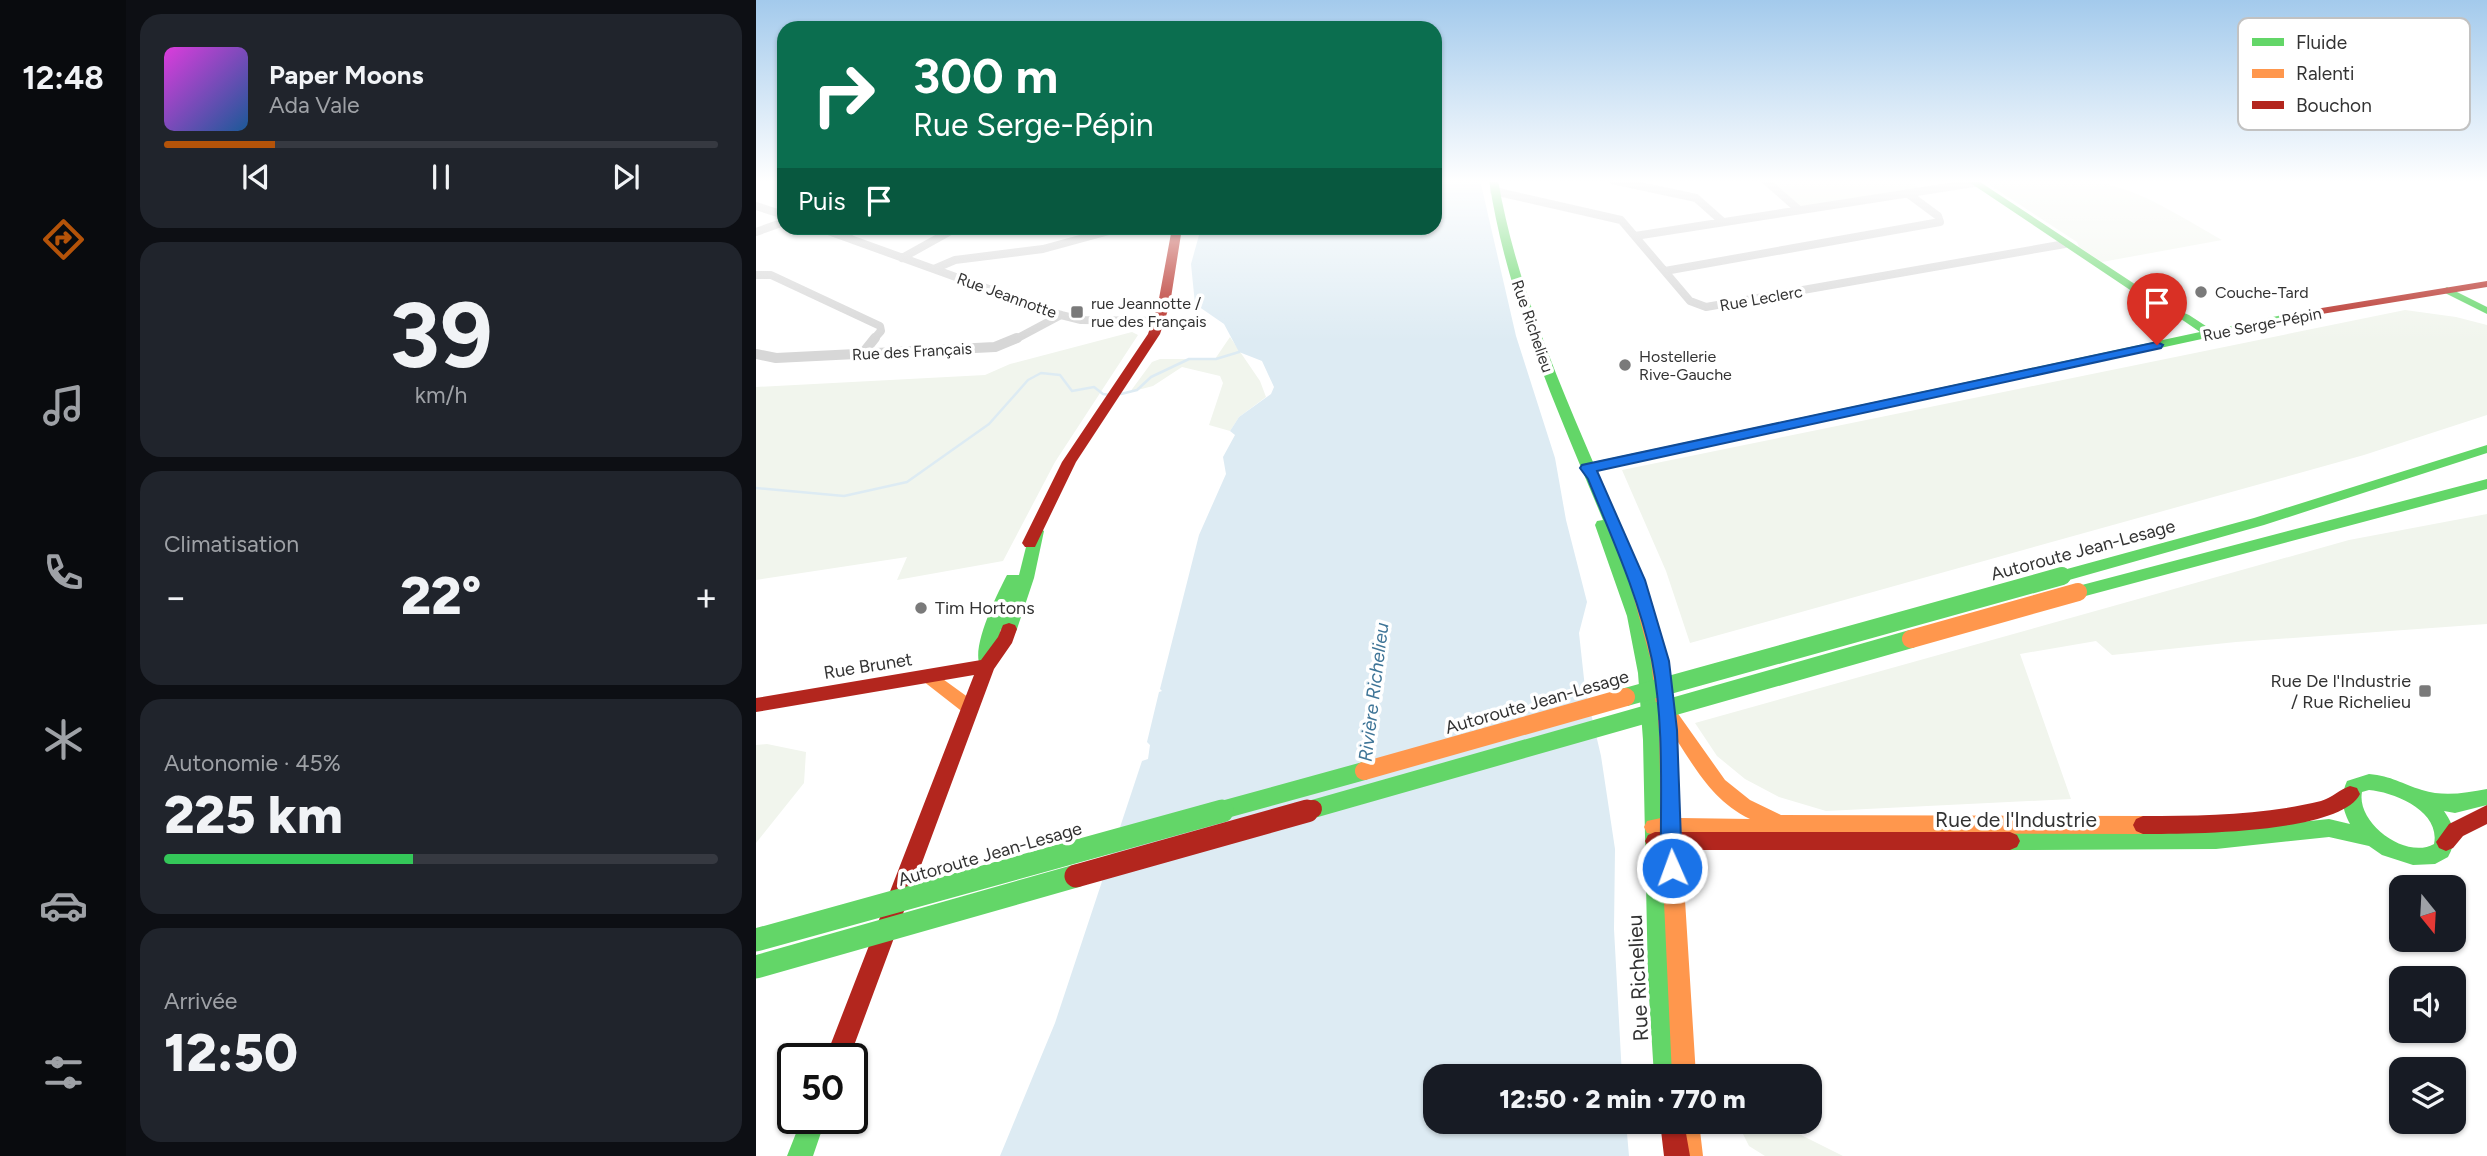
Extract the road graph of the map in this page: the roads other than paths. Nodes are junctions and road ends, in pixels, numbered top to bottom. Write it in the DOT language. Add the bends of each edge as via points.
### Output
graph roads {
  1 [pos="1502,234"];
  2 [pos="1648,234"];
  3 [pos="1885,234"];
  4 [pos="2050,234"];
  5 [pos="842,235"];
  6 [pos="943,235"];
  7 [pos="1096,235"];
  8 [pos="1176,235"];
  9 [pos="1635,236"];
  10 [pos="2065,244"];
  11 [pos="902,258"];
  12 [pos="934,269"];
  13 [pos="1664,271"];
  14 [pos="756,275"];
  15 [pos="2487,284"];
  16 [pos="2453,289"];
  17 [pos="2487,303"];
  18 [pos="2487,311"];
  19 [pos="1061,315"];
  20 [pos="1158,321"];
  21 [pos="2206,335"];
  22 [pos="863,353"];
  23 [pos="756,354"];
  24 [pos="2487,449"];
  25 [pos="1587,468"];
  26 [pos="2487,484"];
  27 [pos="2487,500"];
  28 [pos="2379,511"];
  29 [pos="986,666"];
  30 [pos="929,676"];
  31 [pos="756,705"];
  32 [pos="970,708"];
  33 [pos="1666,710"];
  34 [pos="2350,794"];
  35 [pos="2417,797"];
  36 [pos="2487,797"];
  37 [pos="2487,814"];
  38 [pos="1779,824"];
  39 [pos="1663,834"];
  40 [pos="2374,838"];
  41 [pos="2446,842"];
  42 [pos="756,940"];
  43 [pos="756,967"];
  44 [pos="843,1043"];
  45 [pos="1665,1064"];
  46 [pos="1683,1064"];
  47 [pos="808,1134"];
  48 [pos="1674,1134"];
  49 [pos="1688,1134"];
  50 [pos="800,1156"];
  51 [pos="1677,1156"];
  52 [pos="1690,1156"];
  1 -- 25 [label="main road, Rue Richelieu" via="1540,354"];
  2 -- 9 [label="street"];
  3 -- 13 [label="street"];
  4 -- 10 [label="main road"];
  5 -- 11 [label="street, Rue Jeannotte"];
  6 -- 11 [label="street"];
  7 -- 12 [label="street" via="1054,247 955,260"];
  8 -- 20 [label="main road"];
  9 -- 13 [label="street, Rue Leclerc"];
  10 -- 13 [label="street, Rue Leclerc" via="1712,307 1690,301"];
  10 -- 21 [label="main road"];
  11 -- 12 [label="street, Rue Jeannotte"];
  12 -- 19 [label="street, Rue Jeannotte"];
  14 -- 22 [label="street" via="771,275 880,326 881,331"];
  15 -- 16 [label="main road, Rue Serge-Pépin"];
  16 -- 17 [label="main road"];
  16 -- 18 [label="main road"];
  16 -- 21 [label="main road, Rue Serge-Pépin"];
  19 -- 20 [label="street, Rue Jeannotte" via="1081,320"];
  19 -- 22 [label="street, Rue des Français" via="1000,346"];
  20 -- 29 [label="main road" via="1060,478 1037,531 1006,639"];
  21 -- 25 [label="main road, Rue Serge-Pépin"];
  22 -- 23 [label="street, Rue des Français" via="776,358"];
  24 -- 42 [label="main road, Autoroute Jean-Lesage, bridge" via="2306,508"];
  25 -- 33 [label="main road, Rue Richelieu" via="1596,479 1646,605"];
  25 -- 39 [label="main road, Rue Richelieu" via="1587,489 1642,645"];
  26 -- 28 [label="main road"];
  27 -- 28 [label="main road"];
  28 -- 43 [label="main road, bridge"];
  29 -- 30 [label="main road, Rue Brunet"];
  29 -- 32 [label="main road"];
  30 -- 31 [label="main road, Rue Brunet"];
  30 -- 32 [label="main road" via="955,701"];
  32 -- 44 [label="main road"];
  33 -- 38 [label="main road" via="1718,786 1743,806"];
  33 -- 39 [label="main road, Rue Richelieu"];
  34 -- 35 [label="main road, Rue de l'Industrie" via="2358,785 2375,782"];
  34 -- 38 [label="main road, Rue de l'Industrie" via="2329,808 2202,825"];
  34 -- 40 [label="main road" via="2353,815"];
  35 -- 36 [label="main road" via="2456,805"];
  35 -- 41 [label="main road" via="2440,819"];
  37 -- 41 [label="main road" via="2456,830"];
  38 -- 39 [label="main road, Rue de l'Industrie"];
  39 -- 40 [label="main road, Rue de l'Industrie" via="2195,841 2330,827"];
  39 -- 45 [label="main road, Rue Richelieu" via="1658,980"];
  39 -- 46 [label="main road, Rue Richelieu"];
  40 -- 41 [label="main road, Rue de l'Industrie" via="2398,851 2422,856 2438,853"];
  47 -- 50 [label="main road"];
  48 -- 51 [label="main road"];
  49 -- 52 [label="main road"];
}
